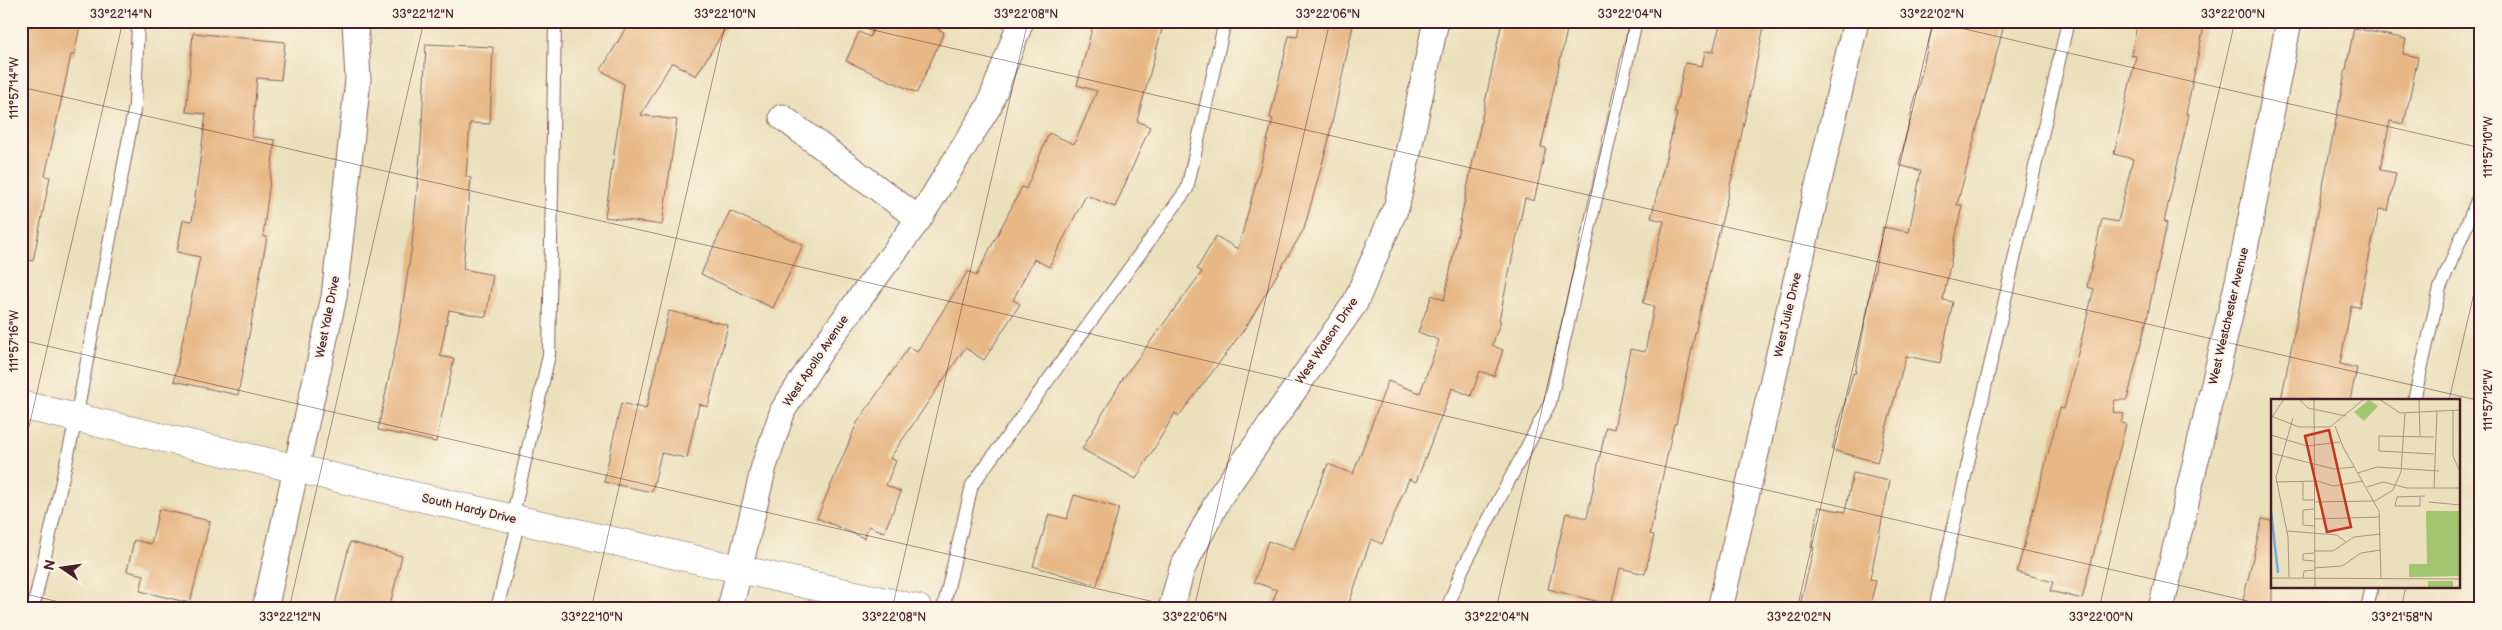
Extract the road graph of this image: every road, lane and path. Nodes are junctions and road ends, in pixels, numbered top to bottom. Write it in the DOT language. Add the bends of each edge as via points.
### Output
graph roads {
  1 [pos="138,21"];
  2 [pos="355,21"];
  3 [pos="555,21"];
  4 [pos="1022,21"];
  5 [pos="1225,21"];
  6 [pos="1436,21"];
  7 [pos="1636,21"];
  8 [pos="1856,21"];
  9 [pos="2068,21"];
  10 [pos="2289,21"];
  11 [pos="782,117"];
  12 [pos="2481,191"];
  13 [pos="919,219"];
  14 [pos="2414,399"];
  15 [pos="21,405"];
  16 [pos="76,419"];
  17 [pos="297,468"];
  18 [pos="516,520"];
  19 [pos="739,568"];
  20 [pos="2372,588"];
  21 [pos="33,609"];
  22 [pos="265,609"];
  23 [pos="497,609"];
  24 [pos="730,609"];
  25 [pos="918,609"];
  26 [pos="943,609"];
  27 [pos="1171,609"];
  28 [pos="1446,609"];
  29 [pos="1720,609"];
  30 [pos="1935,609"];
  31 [pos="2161,609"];
  32 [pos="2367,609"];
  1 -- 16 [label="lane" via="135,105"];
  2 -- 17 [label="street, West Yale Drive" via="358,80 334,297"];
  3 -- 18 [label="lane" via="549,355"];
  4 -- 13 [label="street, West Apollo Avenue" via="989,106"];
  5 -- 26 [label="lane" via="1187,189 972,485"];
  6 -- 27 [label="street, West Watson Drive" via="1397,205 1355,303 1220,494 1182,569"];
  7 -- 28 [label="lane" via="1550,403 1462,570"];
  8 -- 29 [label="street, West Julie Drive"];
  9 -- 30 [label="lane"];
  10 -- 31 [label="street, West Westchester Avenue" via="2242,264"];
  11 -- 13 [label="street"];
  12 -- 14 [label="lane" via="2440,288"];
  13 -- 19 [label="street, West Apollo Avenue" via="822,349 783,410 764,466"];
  15 -- 16 [label="street, South Hardy Drive"];
  16 -- 17 [label="street, South Hardy Drive"];
  16 -- 21 [label="lane"];
  17 -- 18 [label="street, South Hardy Drive"];
  17 -- 22 [label="street, West Yale Drive"];
  18 -- 19 [label="street, South Hardy Drive"];
  18 -- 23 [label="lane"];
  19 -- 24 [label="street, West Apollo Avenue"];
  19 -- 25 [label="street, South Hardy Drive"];
  20 -- 32 [label="lane"];
}
